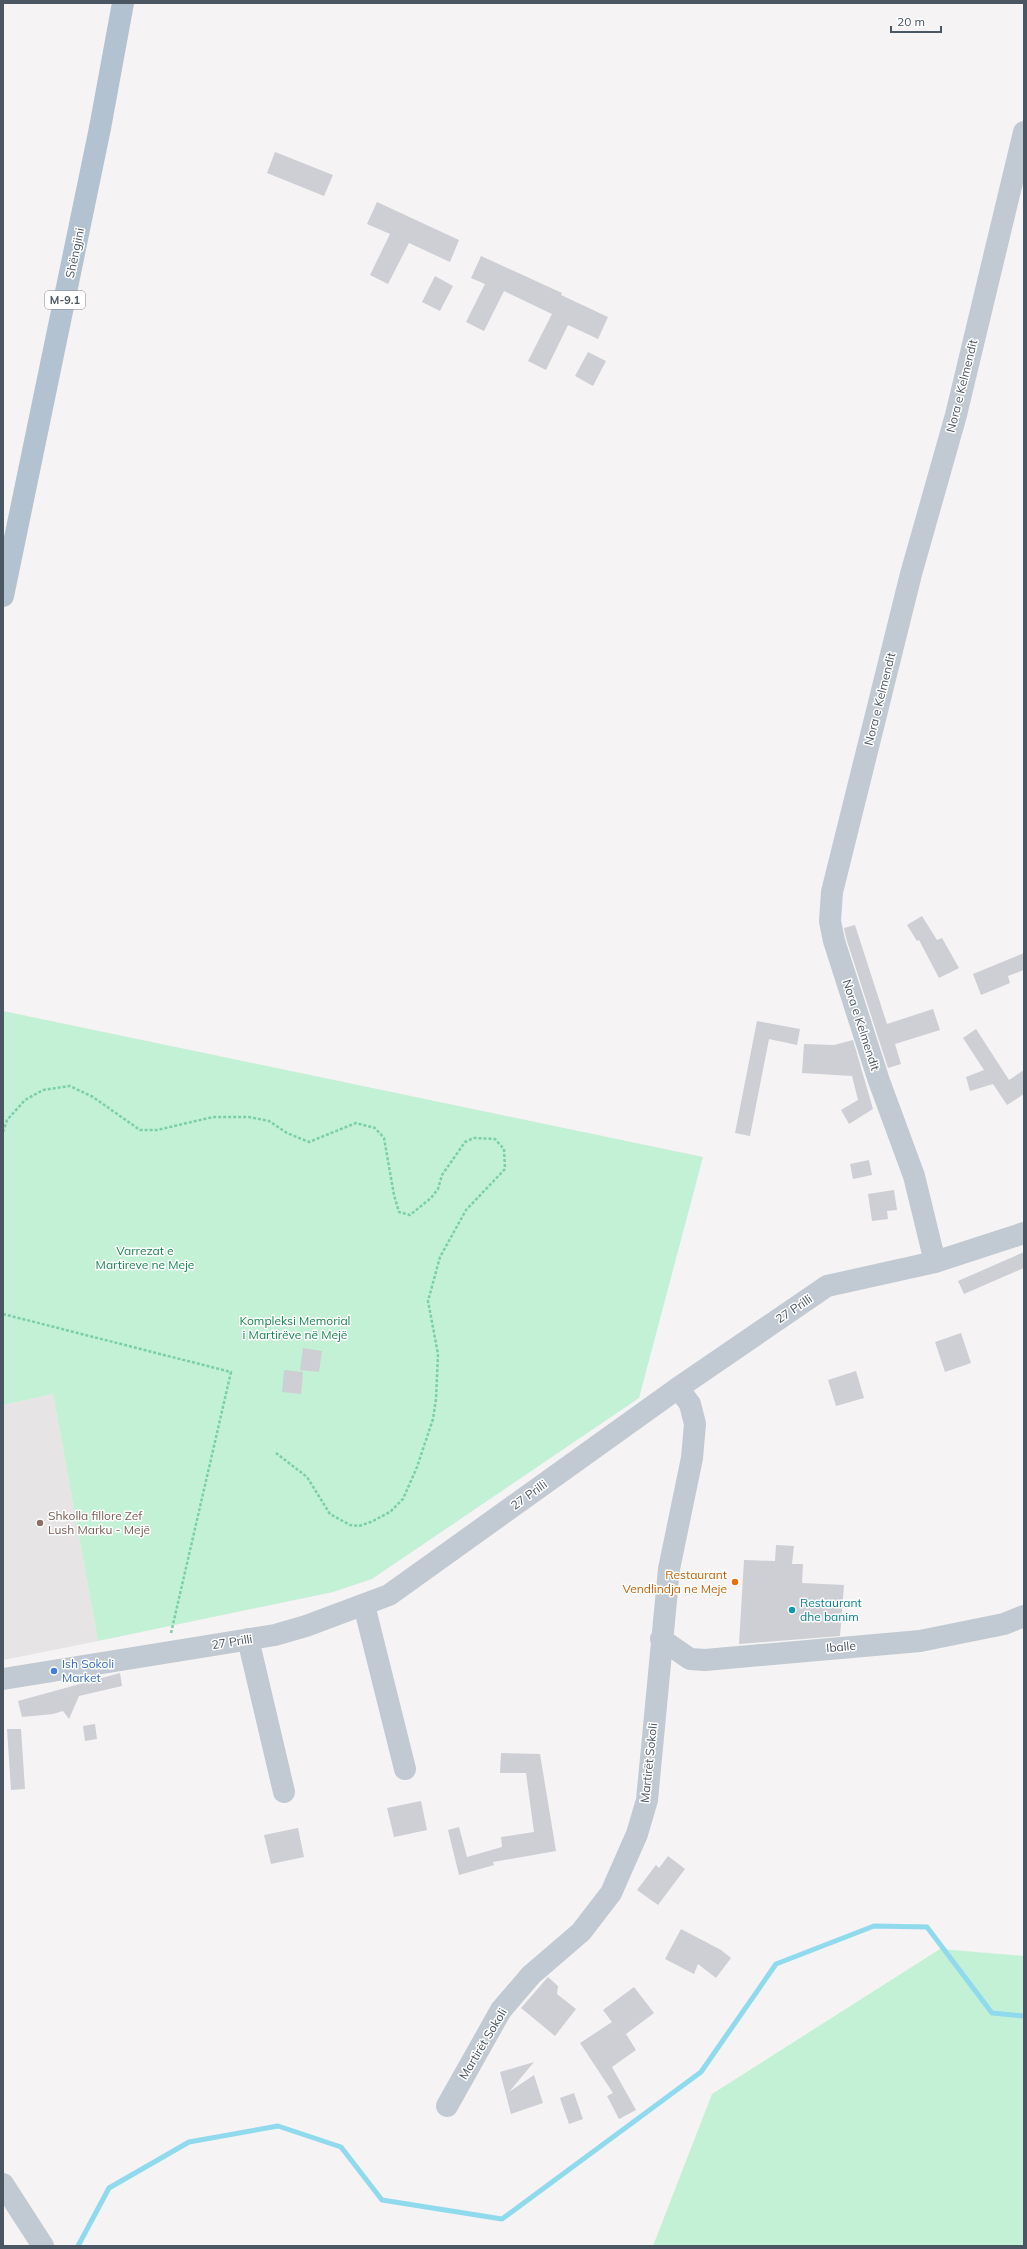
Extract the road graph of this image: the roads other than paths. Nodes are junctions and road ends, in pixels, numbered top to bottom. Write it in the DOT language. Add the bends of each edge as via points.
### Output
graph roads {
  1 [pos="123,3"];
  2 [pos="1024,132"];
  3 [pos="3,596"];
  4 [pos="1024,1233"];
  5 [pos="935,1262"];
  6 [pos="678,1388"];
  7 [pos="364,1604"];
  8 [pos="1024,1616"];
  9 [pos="248,1639"];
  10 [pos="661,1639"];
  11 [pos="3,1679"];
  12 [pos="405,1770"];
  13 [pos="284,1792"];
  14 [pos="447,2106"];
  15 [pos="3,2184"];
  16 [pos="43,2246"];
  1 -- 3 [label="main road, Shëngjini / M-9.1" via="100,128"];
  2 -- 5 [label="street, Nora e Kelmendit" via="956,415 911,574 832,892 830,910 834,941 879,1081 914,1176"];
  4 -- 5 [label="street, 27 Prilli"];
  5 -- 6 [label="street, 27 Prilli" via="827,1286"];
  6 -- 7 [label="street, 27 Prilli" via="389,1595"];
  6 -- 10 [label="street, Martirët Sokoli" via="690,1404 695,1424 692,1458 669,1569"];
  7 -- 9 [label="street, 27 Prilli" via="306,1626 275,1635"];
  7 -- 12 [label="street"];
  8 -- 10 [label="street, Iballe" via="996,1625 920,1641 705,1660 690,1659"];
  9 -- 11 [label="street, 27 Prilli"];
  9 -- 13 [label="street"];
  10 -- 14 [label="street, Martirët Sokoli" via="647,1800 637,1834 611,1893 581,1932 531,1975 501,2010"];
  15 -- 16 [label="street"];
}
